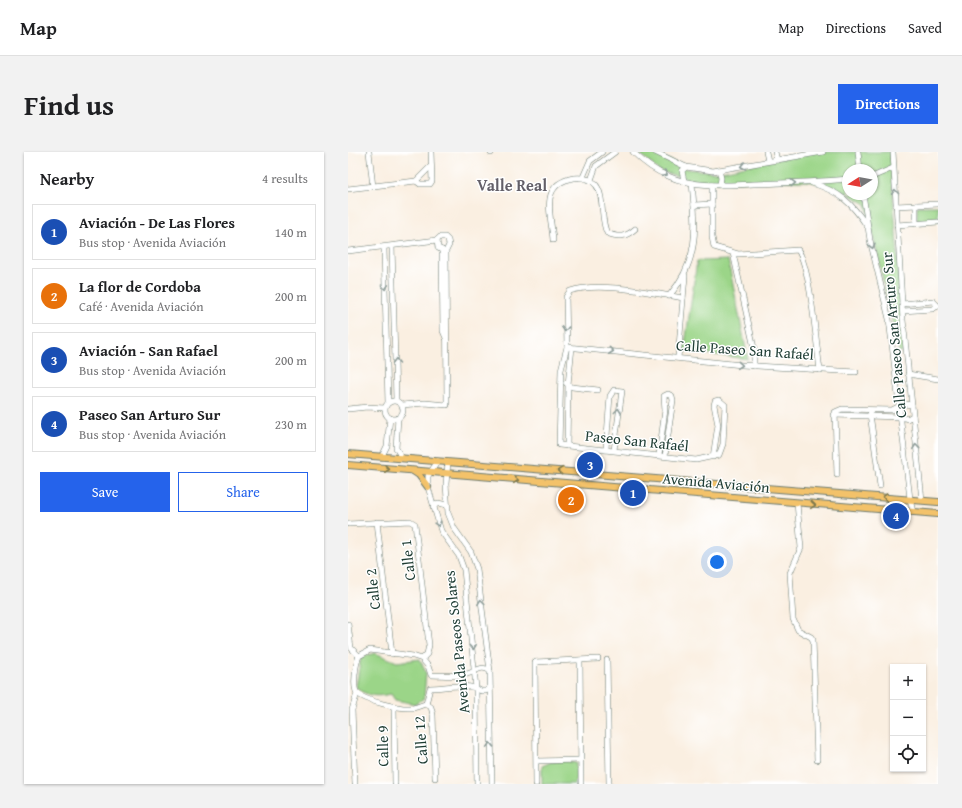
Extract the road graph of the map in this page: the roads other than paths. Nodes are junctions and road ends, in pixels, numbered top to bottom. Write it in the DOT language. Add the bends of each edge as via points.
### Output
graph roads {
  1 [pos="369,152"];
  2 [pos="431,152"];
  3 [pos="602,152"];
  4 [pos="614,152"];
  5 [pos="633,152"];
  6 [pos="655,152"];
  7 [pos="766,152"];
  8 [pos="775,152"];
  9 [pos="805,152"];
  10 [pos="823,152"];
  11 [pos="858,152"];
  12 [pos="893,152"];
  13 [pos="797,156"];
  14 [pos="777,160"];
  15 [pos="768,161"];
  16 [pos="859,164"];
  17 [pos="432,166"];
  18 [pos="686,167"];
  19 [pos="893,168"];
  20 [pos="719,170"];
  21 [pos="878,174"];
  22 [pos="583,177"];
  23 [pos="842,179"];
  24 [pos="591,180"];
  25 [pos="416,181"];
  26 [pos="684,181"];
  27 [pos="809,182"];
  28 [pos="692,183"];
  29 [pos="712,185"];
  30 [pos="720,185"];
  31 [pos="373,187"];
  32 [pos="348,190"];
  33 [pos="864,200"];
  34 [pos="712,204"];
  35 [pos="938,204"];
  36 [pos="694,205"];
  37 [pos="916,205"];
  38 [pos="896,206"];
  39 [pos="938,222"];
  40 [pos="916,224"];
  41 [pos="897,225"];
  42 [pos="869,228"];
  43 [pos="635,229"];
  44 [pos="437,240"];
  45 [pos="553,240"];
  46 [pos="392,246"];
  47 [pos="384,248"];
  48 [pos="444,249"];
  49 [pos="348,251"];
  50 [pos="733,253"];
  51 [pos="685,271"];
  52 [pos="669,296"];
  53 [pos="683,298"];
  54 [pos="902,304"];
  55 [pos="938,306"];
  56 [pos="386,309"];
  57 [pos="395,309"];
  58 [pos="903,311"];
  59 [pos="570,347"];
  60 [pos="893,350"];
  61 [pos="902,356"];
  62 [pos="678,358"];
  63 [pos="754,366"];
  64 [pos="561,370"];
  65 [pos="569,370"];
  66 [pos="820,370"];
  67 [pos="856,372"];
  68 [pos="908,374"];
  69 [pos="561,379"];
  70 [pos="938,379"];
  71 [pos="568,384"];
  72 [pos="598,390"];
  73 [pos="396,400"];
  74 [pos="387,405"];
  75 [pos="402,405"];
  76 [pos="912,405"];
  77 [pos="900,407"];
  78 [pos="348,409"];
  79 [pos="870,410"];
  80 [pos="834,415"];
  81 [pos="870,416"];
  82 [pos="913,416"];
  83 [pos="901,417"];
  84 [pos="390,418"];
  85 [pos="398,418"];
  86 [pos="566,446"];
  87 [pos="606,449"];
  88 [pos="614,450"];
  89 [pos="348,454"];
  90 [pos="659,455"];
  91 [pos="382,456"];
  92 [pos="665,456"];
  93 [pos="713,457"];
  94 [pos="402,458"];
  95 [pos="438,461"];
  96 [pos="448,462"];
  97 [pos="348,465"];
  98 [pos="918,466"];
  99 [pos="906,467"];
  100 [pos="412,471"];
  101 [pos="429,472"];
  102 [pos="446,474"];
  103 [pos="837,475"];
  104 [pos="880,486"];
  105 [pos="428,487"];
  106 [pos="910,499"];
  107 [pos="922,500"];
  108 [pos="938,502"];
  109 [pos="797,503"];
  110 [pos="447,505"];
  111 [pos="434,507"];
  112 [pos="913,512"];
  113 [pos="938,514"];
  114 [pos="377,522"];
  115 [pos="348,524"];
  116 [pos="348,624"];
  117 [pos="392,654"];
  118 [pos="358,656"];
  119 [pos="422,659"];
  120 [pos="598,659"];
  121 [pos="580,660"];
  122 [pos="607,660"];
  123 [pos="475,671"];
  124 [pos="490,671"];
  125 [pos="490,687"];
  126 [pos="476,688"];
  127 [pos="357,693"];
  128 [pos="426,704"];
  129 [pos="394,707"];
  130 [pos="580,760"];
  131 [pos="817,760"];
  132 [pos="537,761"];
  133 [pos="435,778"];
  134 [pos="356,784"];
  135 [pos="395,784"];
  136 [pos="477,784"];
  137 [pos="492,784"];
  138 [pos="536,784"];
  139 [pos="581,784"];
  140 [pos="609,784"];
  1 -- 31 [label="street"];
  2 -- 17 [label="street"];
  3 -- 22 [label="street" via="590,161"];
  4 -- 24 [label="street" via="596,166"];
  5 -- 26 [label="street, one-way" via="658,171"];
  6 -- 18 [label="street"];
  7 -- 15 [label="street"];
  8 -- 14 [label="street"];
  9 -- 13 [label="street"];
  10 -- 13 [label="street"];
  11 -- 16 [label="street"];
  12 -- 19 [label="street, Calle Paseo San Arturo Sur"];
  13 -- 14 [label="street"];
  14 -- 15 [label="street"];
  15 -- 20 [label="street, one-way"];
  17 -- 25 [label="street"];
  17 -- 25 [label="street" via="431,183 420,184"];
  18 -- 20 [label="street"];
  18 -- 26 [label="street" via="682,171"];
  19 -- 21 [label="street"];
  38 -- 19 [label="street, Calle Paseo San Arturo Sur, one-way"];
  20 -- 30 [label="street"];
  22 -- 24 [label="street"];
  22 -- 45 [label="street" via="565,179 557,183 552,190 550,198"];
  23 -- 27 [label="street"];
  24 -- 43 [label="street" via="598,186 603,226 607,233 622,237"];
  25 -- 31 [label="street"];
  26 -- 28 [label="street"];
  30 -- 27 [label="street, one-way"];
  27 -- 42 [label="street" via="831,189 855,208"];
  28 -- 29 [label="street"];
  28 -- 36 [label="street"];
  29 -- 30 [label="street"];
  29 -- 34 [label="street, Calle Paseo San Rafaél"];
  31 -- 32 [label="street"];
  33 -- 42 [label="street, Calle Paseo San Arturo Sur"];
  34 -- 36 [label="street"];
  34 -- 50 [label="street, Calle Paseo San Rafaél" via="714,247"];
  35 -- 37 [label="street"];
  36 -- 51 [label="street" via="694,249"];
  37 -- 38 [label="street"];
  37 -- 40 [label="street"];
  38 -- 41 [label="street, Calle Paseo San Arturo Sur"];
  39 -- 40 [label="street"];
  40 -- 41 [label="street"];
  41 -- 54 [label="street, Calle Paseo San Arturo Sur"];
  42 -- 60 [label="street, Calle Paseo San Arturo Sur, one-way" via="889,319"];
  44 -- 46 [label="street"];
  44 -- 48 [label="street" via="436,245"];
  44 -- 48 [label="street" via="445,237 448,240 449,244"];
  46 -- 47 [label="street"];
  46 -- 57 [label="street"];
  47 -- 49 [label="street"];
  47 -- 56 [label="street, one-way"];
  48 -- 75 [label="street" via="443,331 446,338 447,405"];
  50 -- 63 [label="street" via="754,348"];
  50 -- 66 [label="street, Calle Paseo San Rafaél" via="798,250 802,256 808,286"];
  51 -- 52 [label="street" via="680,283"];
  51 -- 53 [label="street"];
  52 -- 53 [label="street"];
  52 -- 59 [label="street, one-way" via="642,291 582,287 570,291 566,297 565,336"];
  53 -- 62 [label="street"];
  54 -- 55 [label="street" via="933,301"];
  54 -- 58 [label="street, Calle Paseo San Arturo Sur"];
  55 -- 58 [label="street" via="932,309"];
  56 -- 57 [label="street"];
  56 -- 74 [label="street"];
  73 -- 57 [label="street, one-way"];
  58 -- 61 [label="street, Calle Paseo San Arturo Sur"];
  59 -- 62 [label="street, Calle Paseo San Rafaél, one-way"];
  59 -- 64 [label="street"];
  59 -- 65 [label="street"];
  60 -- 61 [label="street"];
  60 -- 77 [label="street, Calle Paseo San Arturo Sur"];
  61 -- 68 [label="street, Calle Paseo San Arturo Sur"];
  62 -- 63 [label="street, Calle Paseo San Rafaél, one-way"];
  63 -- 66 [label="street, Calle Paseo San Rafaél"];
  64 -- 65 [label="street"];
  64 -- 69 [label="street"];
  65 -- 71 [label="street"];
  66 -- 67 [label="street"];
  68 -- 70 [label="street"];
  68 -- 76 [label="street, Calle Paseo San Arturo Sur"];
  69 -- 71 [label="street"];
  69 -- 86 [label="street, Paseo San Rafaél" via="559,445"];
  71 -- 72 [label="street" via="572,387"];
  71 -- 86 [label="street"];
  73 -- 74 [label="street"];
  73 -- 75 [label="street"];
  74 -- 78 [label="street"];
  74 -- 84 [label="street" via="386,414"];
  75 -- 85 [label="street" via="403,414"];
  76 -- 77 [label="street" via="904,404"];
  76 -- 82 [label="street, Calle Paseo San Arturo Sur"];
  77 -- 79 [label="street" via="892,410"];
  77 -- 83 [label="street, Calle Paseo San Arturo Sur"];
  79 -- 80 [label="street" via="838,410"];
  79 -- 81 [label="street"];
  80 -- 81 [label="street"];
  80 -- 103 [label="street"];
  81 -- 83 [label="street"];
  81 -- 104 [label="street"];
  82 -- 83 [label="street" via="907,419"];
  98 -- 82 [label="street, Calle Paseo San Arturo Sur, one-way"];
  83 -- 99 [label="street, Calle Paseo San Arturo Sur"];
  84 -- 85 [label="street"];
  84 -- 91 [label="street" via="387,446"];
  85 -- 94 [label="street" via="396,448"];
  86 -- 87 [label="street, Paseo San Rafaél"];
  87 -- 88 [label="street, Paseo San Rafaél"];
  88 -- 87 [label="street, one-way" via="622,396 619,389 614,390 610,396"];
  88 -- 90 [label="street, Paseo San Rafaél"];
  89 -- 91 [label="main road, Avenida Aviación"];
  90 -- 92 [label="street, Paseo San Rafaél"];
  90 -- 92 [label="street" via="665,410 664,396 668,394 673,400"];
  91 -- 94 [label="main road, Avenida Aviación"];
  92 -- 93 [label="street, Paseo San Rafaél" via="696,460"];
  93 -- 93 [label="street" via="719,455 723,444 725,405 719,400 715,401 714,405 718,425"];
  94 -- 95 [label="main road, Avenida Aviación"];
  95 -- 96 [label="main road, Avenida Aviación"];
  95 -- 101 [label="street"];
  96 -- 102 [label="street, Avenida Paseos Solares"];
  106 -- 96 [label="main road, Avenida Aviación, one-way"];
  97 -- 100 [label="main road, Avenida Aviación, one-way"];
  98 -- 99 [label="street"];
  98 -- 107 [label="street, Calle Paseo San Arturo Sur"];
  99 -- 106 [label="street, Calle Paseo San Arturo Sur"];
  100 -- 101 [label="main road, Avenida Aviación"];
  100 -- 105 [label="main road" via="419,475"];
  101 -- 102 [label="main road, Avenida Aviación"];
  101 -- 105 [label="street, Avenida Paseos Solares"];
  102 -- 109 [label="main road, Avenida Aviación, one-way"];
  102 -- 110 [label="street, Avenida Paseos Solares"];
  105 -- 111 [label="street, Avenida Paseos Solares"];
  106 -- 107 [label="main road, Avenida Aviación"];
  106 -- 112 [label="street, Calle Paseo San Arturo Sur"];
  107 -- 108 [label="main road, Avenida Aviación"];
  109 -- 112 [label="main road, Avenida Aviación, one-way"];
  109 -- 131 [label="street" via="801,548 790,573 793,619 798,630 813,640"];
  110 -- 111 [label="street" via="441,502"];
  124 -- 110 [label="street, Avenida Paseos Solares, one-way" via="475,562 451,521"];
  111 -- 123 [label="street, Avenida Paseos Solares, one-way" via="441,531 464,570"];
  112 -- 113 [label="main road, Avenida Aviación"];
  114 -- 115 [label="street, Calle 1"];
  114 -- 117 [label="street, Calle 2"];
  114 -- 119 [label="street, Calle 1" via="410,521 416,524 430,645"];
  116 -- 118 [label="street" via="352,648"];
  117 -- 118 [label="street" via="370,650"];
  117 -- 119 [label="street"];
  118 -- 127 [label="street" via="355,676"];
  119 -- 123 [label="street" via="431,675 465,675"];
  120 -- 121 [label="street"];
  121 -- 130 [label="street"];
  121 -- 132 [label="street" via="535,662"];
  122 -- 140 [label="street"];
  123 -- 124 [label="street" via="485,668"];
  123 -- 126 [label="street, Avenida Paseos Solares"];
  124 -- 125 [label="street, Avenida Paseos Solares"];
  125 -- 126 [label="street" via="486,691"];
  137 -- 125 [label="street, Avenida Paseos Solares, one-way"];
  126 -- 128 [label="street" via="430,688"];
  126 -- 136 [label="street, Avenida Paseos Solares"];
  127 -- 129 [label="street"];
  127 -- 134 [label="street" via="352,710"];
  128 -- 129 [label="street" via="412,708"];
  128 -- 133 [label="street, Calle 12" via="433,715"];
  129 -- 135 [label="street, Calle 9"];
  130 -- 132 [label="street"];
  130 -- 139 [label="street"];
  132 -- 138 [label="street"];
}
